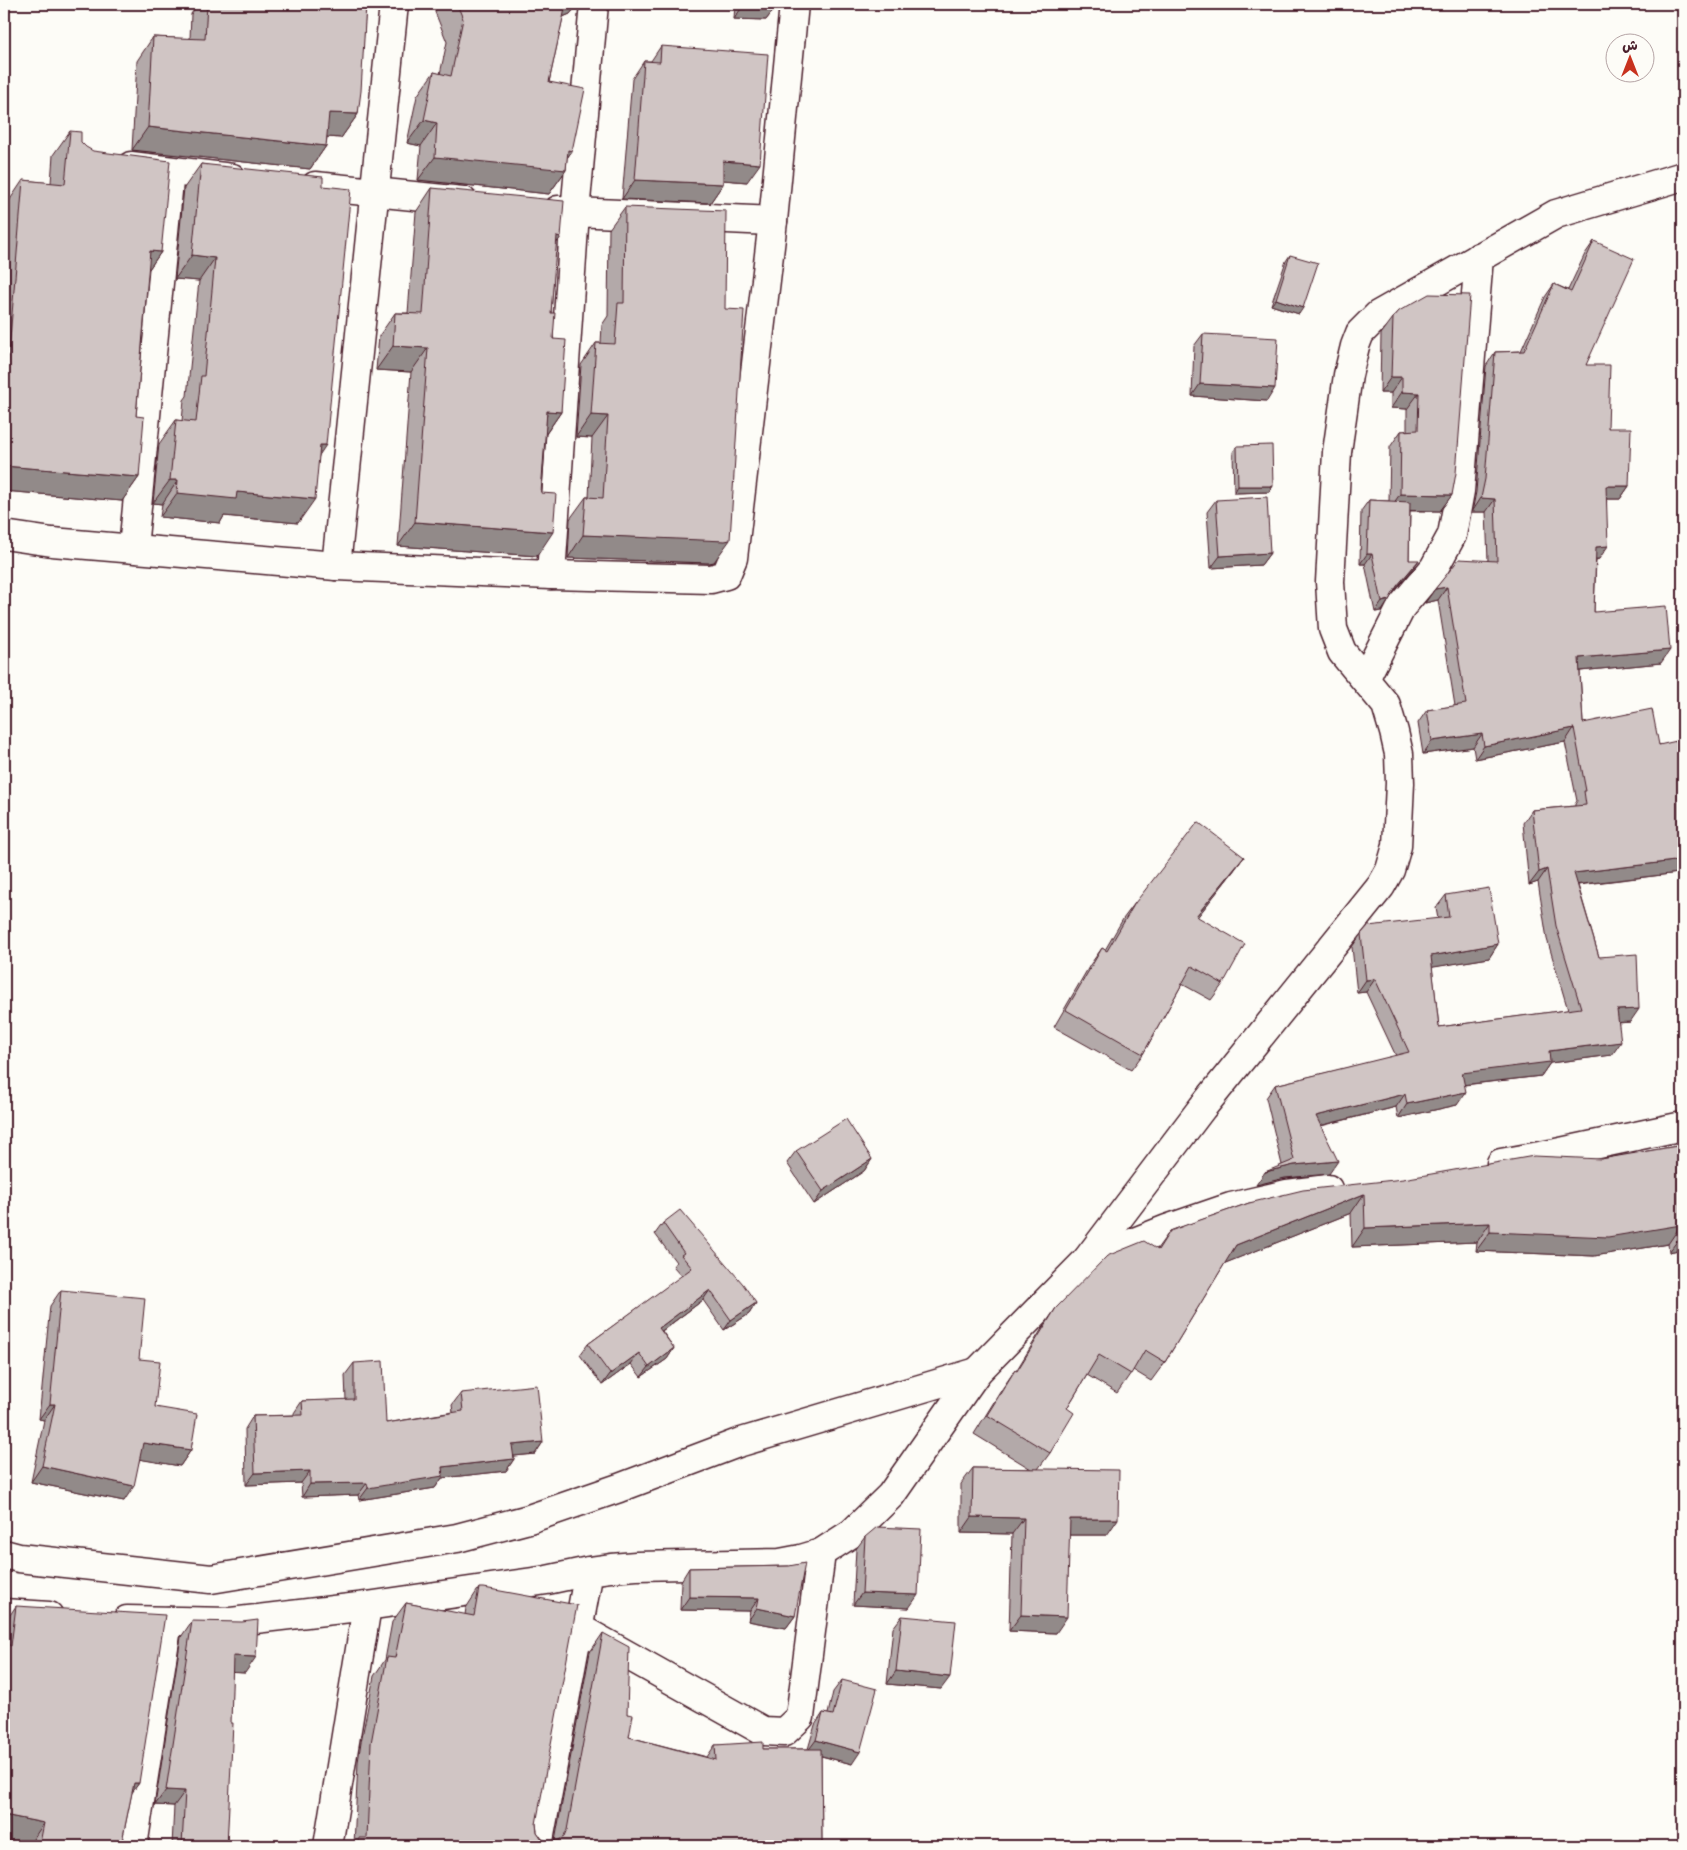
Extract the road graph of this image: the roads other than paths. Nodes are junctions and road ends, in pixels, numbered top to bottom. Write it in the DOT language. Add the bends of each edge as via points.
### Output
graph roads {
  1 [pos="394,4"];
  2 [pos="594,4"];
  3 [pos="794,4"];
  4 [pos="106,163"];
  5 [pos="170,171"];
  6 [pos="1683,176"];
  7 [pos="258,180"];
  8 [pos="287,183"];
  9 [pos="376,192"];
  10 [pos="490,204"];
  11 [pos="537,208"];
  12 [pos="575,212"];
  13 [pos="773,221"];
  14 [pos="1479,257"];
  15 [pos="4,535"];
  16 [pos="133,548"];
  17 [pos="336,566"];
  18 [pos="551,576"];
  19 [pos="1365,679"];
  20 [pos="1683,1126"];
  21 [pos="1481,1166"];
  22 [pos="1350,1186"];
  23 [pos="1085,1262"];
  24 [pos="978,1372"];
  25 [pos="821,1553"];
  26 [pos="4,1554"];
  27 [pos="589,1571"];
  28 [pos="367,1606"];
  29 [pos="4,1613"];
  30 [pos="72,1617"];
  31 [pos="101,1619"];
  32 [pos="168,1621"];
  33 [pos="579,1628"];
  34 [pos="133,1846"];
  35 [pos="328,1846"];
  36 [pos="538,1846"];
  1 -- 9 [label="street"];
  2 -- 12 [label="street"];
  3 -- 13 [label="street"];
  4 -- 5 [label="street"];
  5 -- 7 [label="street"];
  5 -- 16 [label="street"];
  6 -- 14 [label="street" via="1556,214"];
  8 -- 9 [label="street"];
  9 -- 10 [label="street"];
  9 -- 17 [label="street"];
  11 -- 12 [label="street"];
  12 -- 13 [label="street"];
  12 -- 18 [label="street"];
  13 -- 18 [label="street" via="733,558 726,575 711,579"];
  14 -- 19 [label="street" via="1460,491 1452,535 1434,568 1402,606"];
  14 -- 19 [label="street" via="1378,315 1360,332 1355,346 1337,452 1330,582 1337,642"];
  15 -- 16 [label="street"];
  16 -- 17 [label="street"];
  17 -- 18 [label="street"];
  19 -- 23 [label="street" via="1386,705 1399,754 1396,846 1390,870 1375,894 1202,1108"];
  20 -- 21 [label="street"];
  22 -- 23 [label="street" via="1286,1194 1231,1207"];
  23 -- 24 [label="street"];
  24 -- 25 [label="street" via="890,1495 852,1533"];
  24 -- 26 [label="street" via="738,1443 538,1516 457,1538 211,1579"];
  25 -- 27 [label="street" via="780,1563 636,1566"];
  25 -- 33 [label="street" via="800,1717 784,1732 763,1731"];
  27 -- 28 [label="street"];
  27 -- 33 [label="street"];
  28 -- 32 [label="street" via="231,1622"];
  28 -- 35 [label="street"];
  29 -- 30 [label="street"];
  31 -- 32 [label="street"];
  32 -- 34 [label="street"];
  33 -- 36 [label="street"];
}
